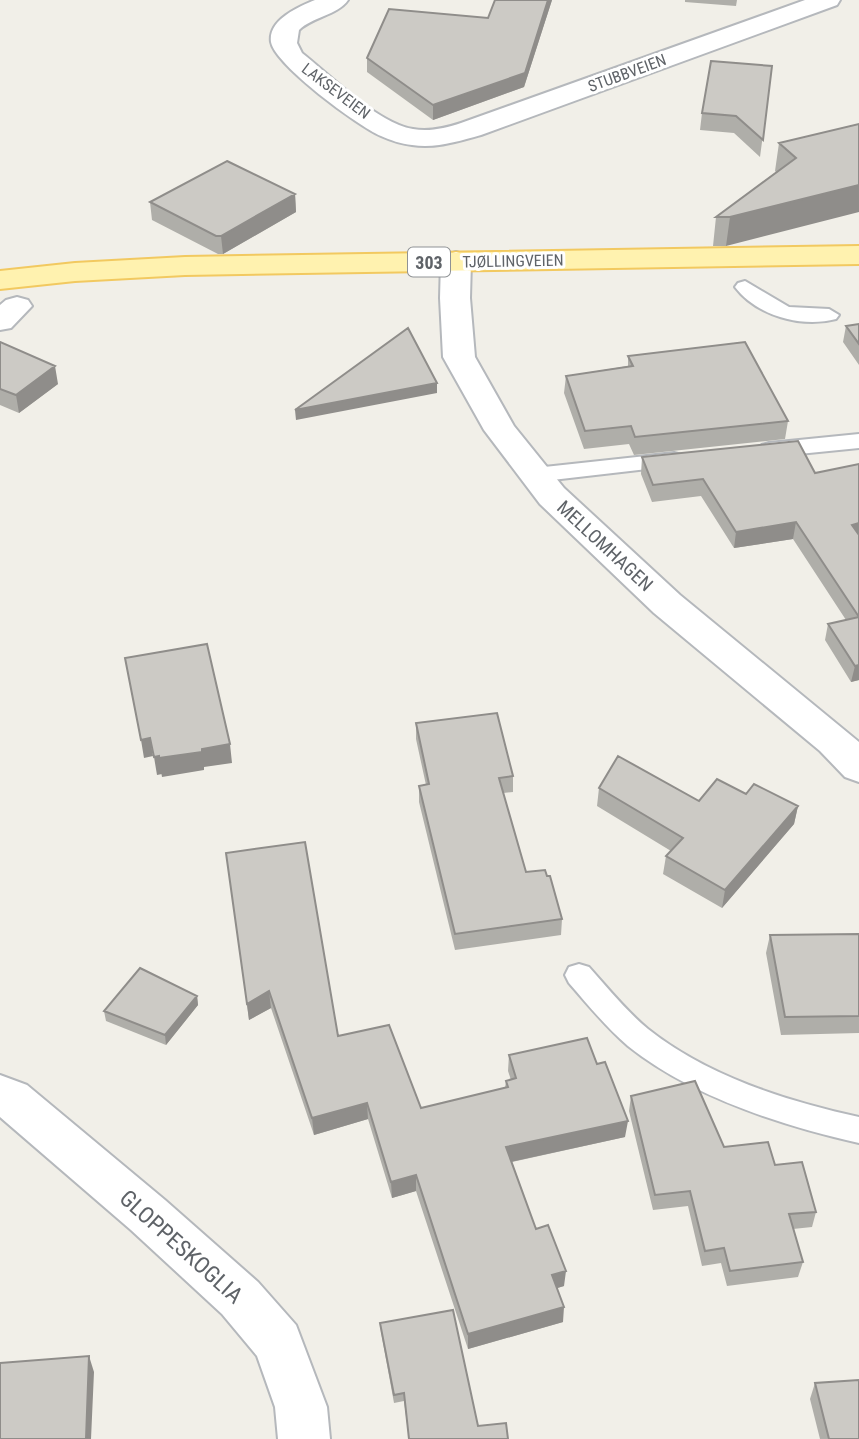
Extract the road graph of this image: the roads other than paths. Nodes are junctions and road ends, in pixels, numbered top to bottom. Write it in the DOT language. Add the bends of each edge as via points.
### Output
graph roads {
  1 [pos="336,0"];
  2 [pos="828,0"];
  3 [pos="424,137"];
  4 [pos="859,255"];
  5 [pos="456,261"];
  6 [pos="0,280"];
  7 [pos="745,287"];
  8 [pos="829,316"];
  9 [pos="859,441"];
  10 [pos="750,452"];
  11 [pos="695,458"];
  12 [pos="535,475"];
  13 [pos="851,747"];
  14 [pos="579,975"];
  15 [pos="0,1096"];
  16 [pos="859,1130"];
  17 [pos="303,1439"];
  1 -- 3 [label="street, LAKSEVEIEN" via="294,21 284,43 292,58 383,127"];
  2 -- 3 [label="street, STUBBVEIEN" via="471,129"];
  4 -- 5 [label="main road, TJØLLINGVEIEN / 303"];
  5 -- 6 [label="main road, TJØLLINGVEIEN / 303" via="185,266"];
  5 -- 12 [label="street, MELLOMHAGEN" via="459,357 499,429"];
  7 -- 8 [label="lane" via="780,313"];
  9 -- 10 [label="lane"];
  11 -- 12 [label="lane"];
  12 -- 13 [label="street, MELLOMHAGEN" via="667,604"];
  14 -- 16 [label="lane" via="646,1043 698,1073 772,1104"];
  15 -- 17 [label="street, GLOPPESKOGLIA" via="11,1099 240,1298 278,1342 301,1407"];
}
